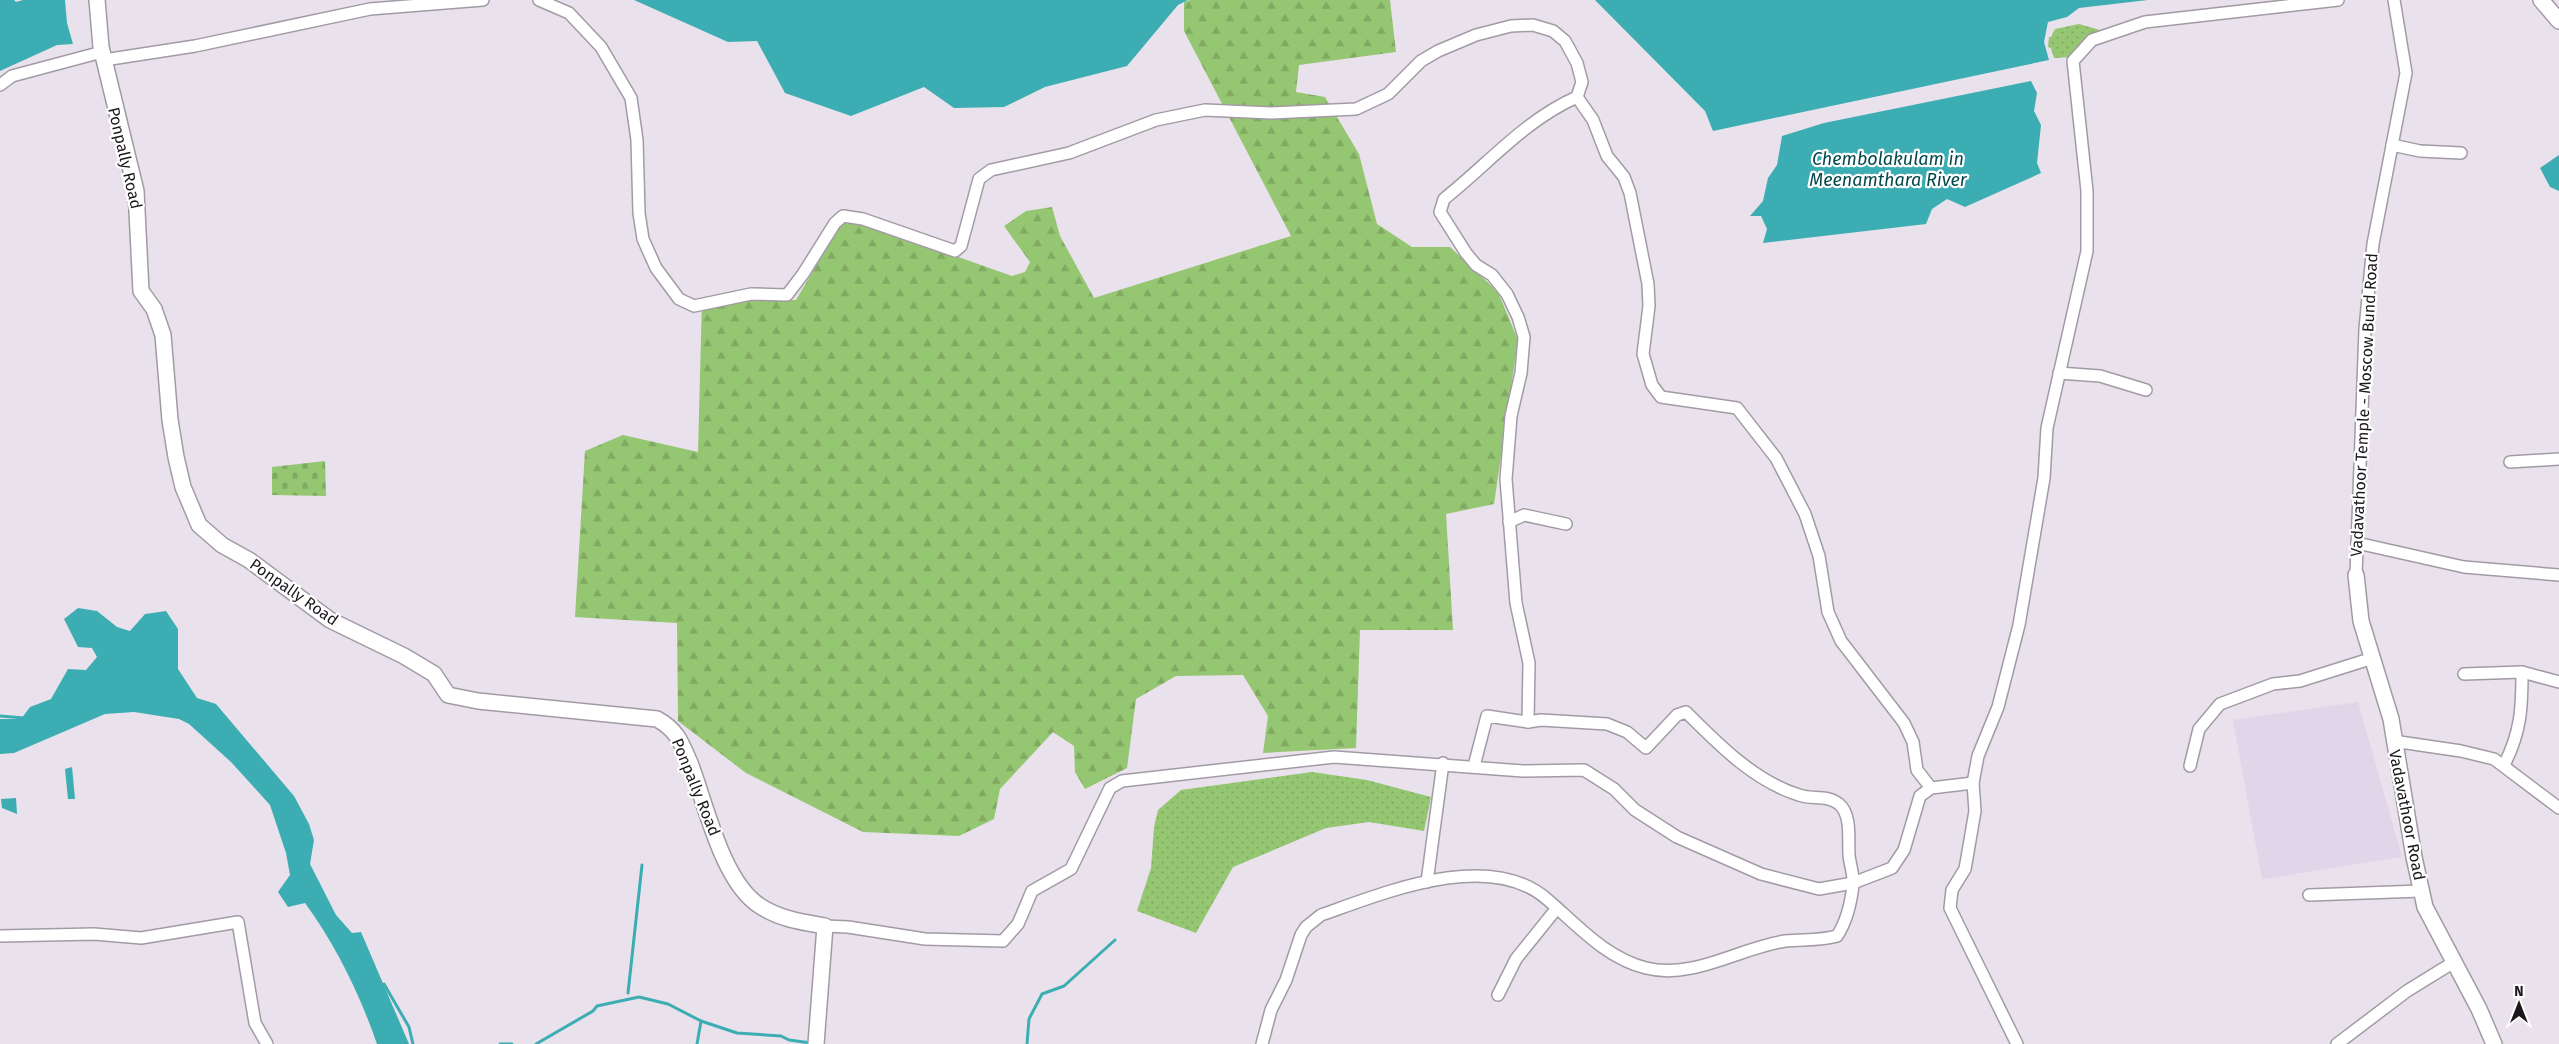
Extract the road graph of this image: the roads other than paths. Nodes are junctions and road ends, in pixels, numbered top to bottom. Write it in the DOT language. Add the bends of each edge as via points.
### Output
graph roads {
  1 [pos="97,0"];
  2 [pos="483,0"];
  3 [pos="539,0"];
  4 [pos="2338,0"];
  5 [pos="2394,0"];
  6 [pos="2541,0"];
  7 [pos="2559,21"];
  8 [pos="103,56"];
  9 [pos="0,85"];
  10 [pos="1578,97"];
  11 [pos="2392,145"];
  12 [pos="2461,154"];
  13 [pos="2059,373"];
  14 [pos="2146,390"];
  15 [pos="2559,459"];
  16 [pos="2510,462"];
  17 [pos="1509,522"];
  18 [pos="1566,524"];
  19 [pos="2357,543"];
  20 [pos="2356,575"];
  21 [pos="2559,575"];
  22 [pos="2373,658"];
  23 [pos="2522,672"];
  24 [pos="2464,674"];
  25 [pos="2559,682"];
  26 [pos="1528,722"];
  27 [pos="2393,741"];
  28 [pos="1443,763"];
  29 [pos="2504,765"];
  30 [pos="1474,766"];
  31 [pos="2190,766"];
  32 [pos="1973,783"];
  33 [pos="1931,788"];
  34 [pos="2559,808"];
  35 [pos="1427,882"];
  36 [pos="1854,883"];
  37 [pos="2421,891"];
  38 [pos="2309,895"];
  39 [pos="1557,908"];
  40 [pos="825,926"];
  41 [pos="0,936"];
  42 [pos="2454,962"];
  43 [pos="1498,995"];
  44 [pos="816,1041"];
  45 [pos="267,1044"];
  46 [pos="1262,1044"];
  47 [pos="2017,1044"];
  48 [pos="2337,1044"];
  49 [pos="2494,1044"];
  1 -- 8 [label="main road, Ponpally Road"];
  2 -- 8 [label="street" via="370,9 196,46"];
  3 -- 10 [label="street" via="569,13 600,47 631,98 643,239 656,268 679,300 694,306 751,294 787,295 835,222 843,216 863,219 954,251 961,246 979,179 991,170 1069,153 1156,120 1205,110 1272,114 1356,109 1388,94 1421,61 1438,51 1476,35 1511,26 1533,25 1553,31 1565,41 1578,63 1582,82"];
  4 -- 13 [label="street" via="2145,22 2092,40 2073,61 2087,191 2087,251"];
  5 -- 11 [label="street, Vadavathoor Temple - Moscow Bund Road" via="2406,73"];
  6 -- 7 [label="main road"];
  8 -- 9 [label="street" via="12,76"];
  8 -- 40 [label="main road, Ponpally Road" via="136,191 141,291 154,309 164,335 176,456 183,487 199,525 222,545 249,560 330,620 434,674 448,695 478,701 656,719 671,726 685,751 724,859 744,892 760,906 793,921"];
  10 -- 17 [label="street" via="1564,102 1515,136 1444,200 1440,212 1471,259 1492,275 1507,294 1524,337 1524,356 1511,416 1506,461"];
  10 -- 33 [label="street" via="1594,120 1607,156 1624,177 1630,193 1646,271 1649,306 1642,354 1652,385 1661,397 1737,408 1776,458 1805,514 1819,556 1828,612 1841,641 1904,723 1913,742 1917,770"];
  11 -- 12 [label="street"];
  11 -- 19 [label="street, Vadavathoor Temple - Moscow Bund Road" via="2373,244 2365,329"];
  13 -- 14 [label="street" via="2100,376"];
  13 -- 32 [label="street" via="2047,428 2044,478 2019,625 1998,707 1978,756"];
  15 -- 16 [label="street"];
  17 -- 18 [label="street" via="1524,515"];
  17 -- 26 [label="street" via="1516,603 1530,663"];
  19 -- 20 [label="street, Vadavathoor Temple - Moscow Bund Road"];
  19 -- 21 [label="street" via="2464,567"];
  20 -- 22 [label="main road, Vadavathoor Road" via="2362,621"];
  22 -- 27 [label="main road, Vadavathoor Road" via="2391,719"];
  22 -- 31 [label="street" via="2300,681 2273,684 2220,704 2200,729"];
  23 -- 24 [label="street"];
  23 -- 25 [label="street"];
  23 -- 29 [label="street" via="2522,716"];
  26 -- 30 [label="street" via="1487,716"];
  26 -- 36 [label="street" via="1607,724 1628,732 1646,748 1677,715 1686,712 1718,745 1757,774 1800,796 1830,799 1841,805 1849,826 1849,856"];
  27 -- 29 [label="street" via="2476,754"];
  27 -- 37 [label="main road, Vadavathoor Road"];
  28 -- 30 [label="street"];
  28 -- 35 [label="street"];
  28 -- 40 [label="street" via="1334,757 1122,781 1110,788 1071,869 1032,891 1018,924 1002,941 925,939"];
  29 -- 34 [label="street"];
  30 -- 36 [label="street" via="1523,771 1584,770 1614,789 1635,810 1677,837 1722,859 1761,874 1819,889"];
  32 -- 33 [label="street"];
  32 -- 47 [label="street" via="1975,811 1968,852 1965,868 1952,890 1950,908"];
  33 -- 36 [label="street" via="1920,796 1904,850 1892,868"];
  35 -- 39 [label="street" via="1455,877 1502,877 1546,898"];
  35 -- 46 [label="street" via="1321,915 1306,927 1271,1010"];
  36 -- 39 [label="street" via="1849,910 1838,936 1784,941 1676,971 1657,971 1628,964 1596,943"];
  37 -- 38 [label="street"];
  37 -- 42 [label="main road, Vadavathoor Road" via="2425,907"];
  39 -- 43 [label="street" via="1516,959"];
  40 -- 44 [label="main road"];
  41 -- 45 [label="street" via="94,934 141,938 238,922 255,1023"];
  42 -- 48 [label="street" via="2407,991"];
  42 -- 49 [label="main road, Vadavathoor Road"];
}
